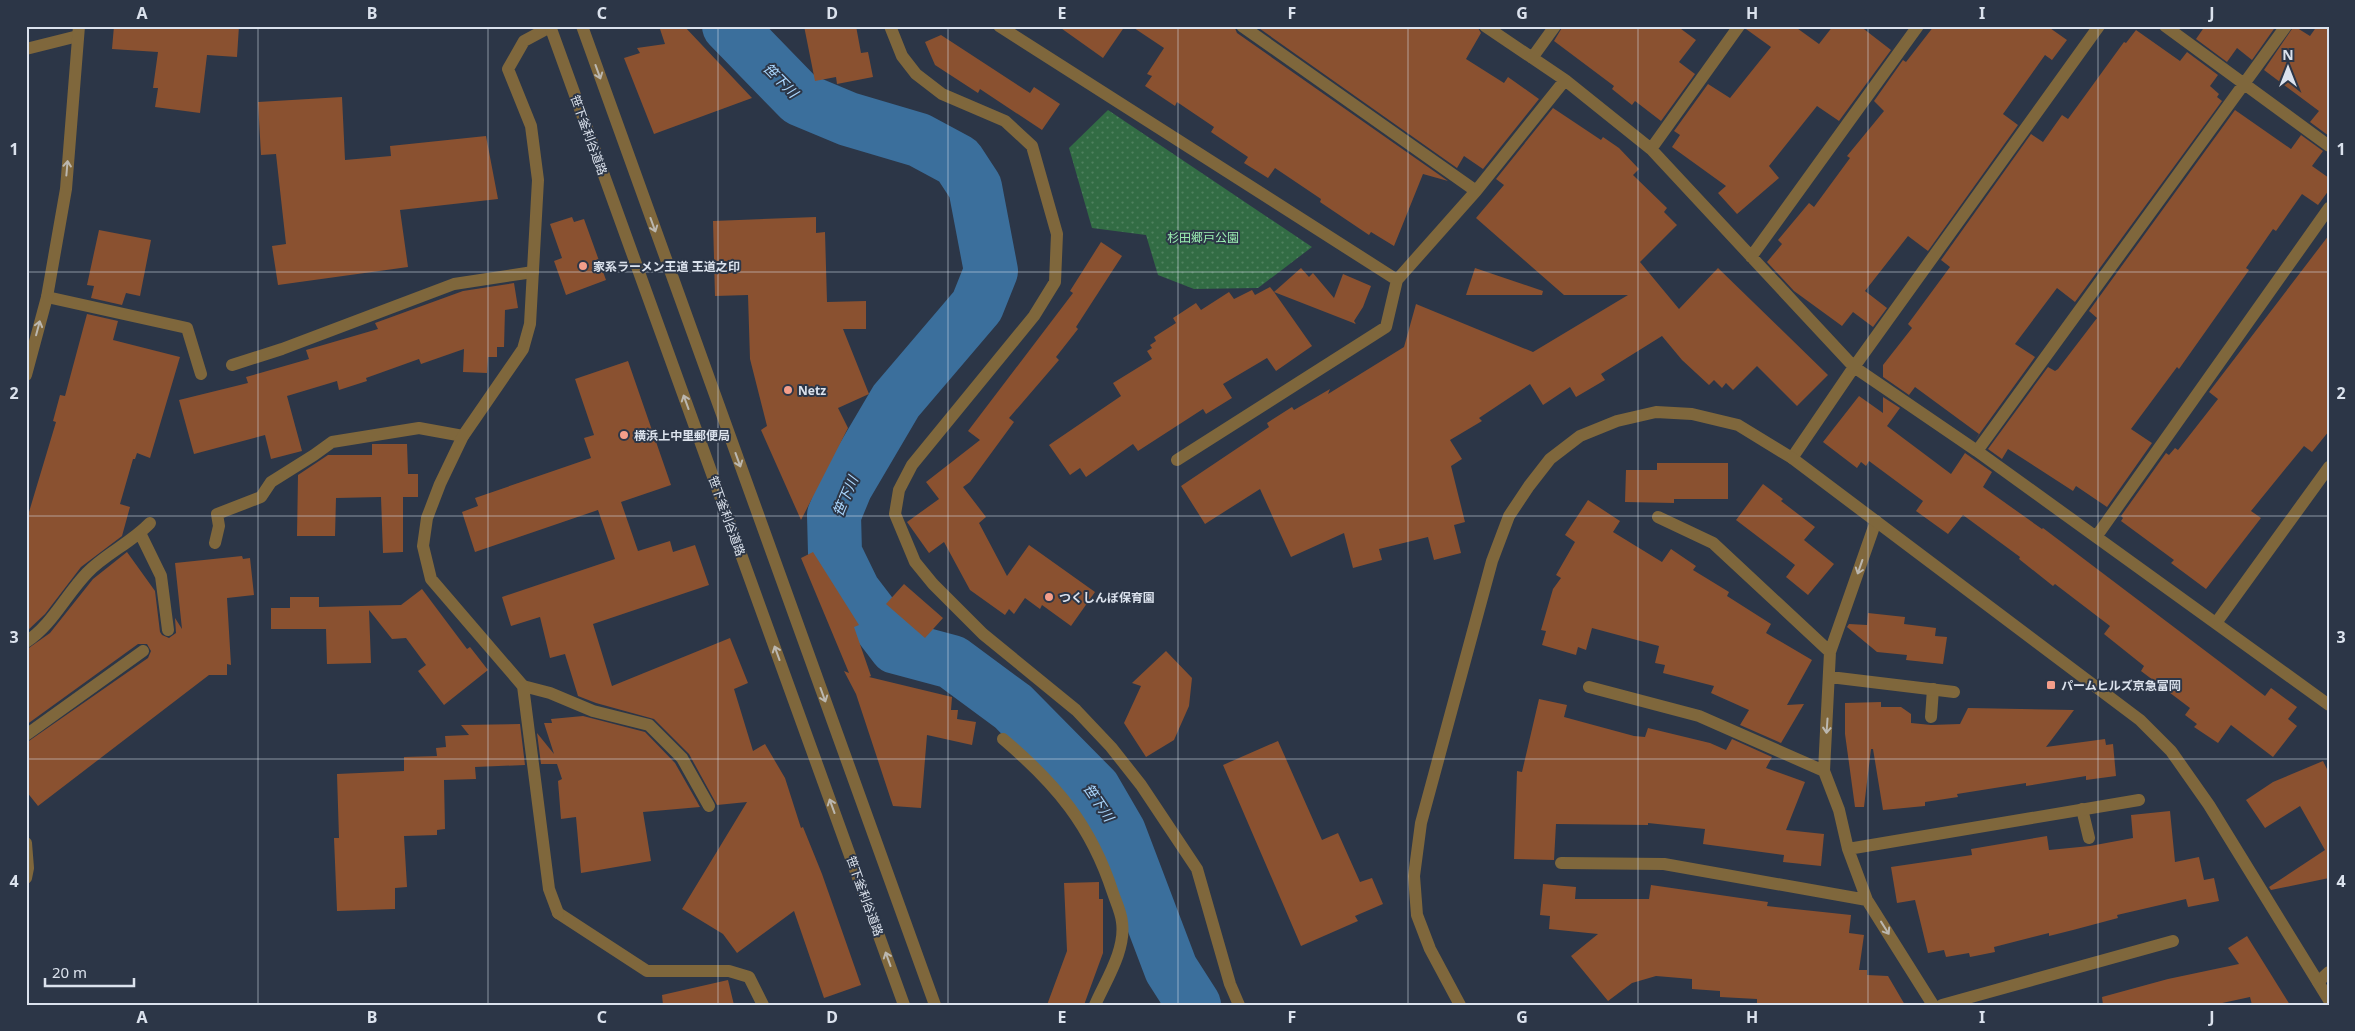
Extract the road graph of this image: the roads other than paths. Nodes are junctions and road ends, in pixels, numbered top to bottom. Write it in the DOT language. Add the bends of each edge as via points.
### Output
graph roads {
  1 [pos="582,26"];
  2 [pos="890,26"];
  3 [pos="999,26"];
  4 [pos="1242,26"];
  5 [pos="1485,26"];
  6 [pos="1555,26"];
  7 [pos="1739,26"];
  8 [pos="1918,26"];
  9 [pos="2099,26"];
  10 [pos="2165,26"];
  11 [pos="2286,26"];
  12 [pos="551,27"];
  13 [pos="79,31"];
  14 [pos="26,49"];
  15 [pos="1532,58"];
  16 [pos="1565,80"];
  17 [pos="2246,84"];
  18 [pos="2329,146"];
  19 [pos="1651,149"];
  20 [pos="1476,191"];
  21 [pos="2329,208"];
  22 [pos="1751,257"];
  23 [pos="533,272"];
  24 [pos="1397,280"];
  25 [pos="46,297"];
  26 [pos="232,365"];
  27 [pos="1854,367"];
  28 [pos="201,374"];
  29 [pos="26,375"];
  30 [pos="462,436"];
  31 [pos="1978,452"];
  32 [pos="1792,458"];
  33 [pos="1177,460"];
  34 [pos="2329,467"];
  35 [pos="1658,517"];
  36 [pos="1876,521"];
  37 [pos="150,524"];
  38 [pos="140,533"];
  39 [pos="2096,537"];
  40 [pos="214,543"];
  41 [pos="2216,623"];
  42 [pos="168,630"];
  43 [pos="26,642"];
  44 [pos="143,651"];
  45 [pos="1830,652"];
  46 [pos="1830,677"];
  47 [pos="523,686"];
  48 [pos="1589,687"];
  49 [pos="1933,689"];
  50 [pos="1954,692"];
  51 [pos="2329,705"];
  52 [pos="1931,717"];
  53 [pos="26,735"];
  54 [pos="1002,740"];
  55 [pos="1824,772"];
  56 [pos="2139,800"];
  57 [pos="709,806"];
  58 [pos="2082,809"];
  59 [pos="2089,838"];
  60 [pos="26,842"];
  61 [pos="1848,849"];
  62 [pos="1561,863"];
  63 [pos="26,878"];
  64 [pos="1867,900"];
  65 [pos="2172,941"];
  66 [pos="2329,972"];
  67 [pos="2318,982"];
  68 [pos="2329,1000"];
  69 [pos="763,1005"];
  70 [pos="904,1005"];
  71 [pos="935,1005"];
  72 [pos="1095,1005"];
  73 [pos="1239,1005"];
  74 [pos="1460,1005"];
  75 [pos="1933,1005"];
  76 [pos="1942,1005"];
  1 -- 71 [label="street, one-way"];
  2 -- 73 [label="street" via="902,56 916,74 942,94 1004,121 1032,146 1057,234 1055,282 1034,316 912,465 899,490 896,514 915,562 933,584 983,634 1076,710 1141,785 1197,869"];
  3 -- 24 [label="street"];
  4 -- 20 [label="street"];
  5 -- 15 [label="street"];
  6 -- 15 [label="street"];
  7 -- 19 [label="street"];
  8 -- 22 [label="street"];
  9 -- 27 [label="street"];
  10 -- 17 [label="street"];
  11 -- 17 [label="street"];
  12 -- 23 [label="street" via="524,41 508,69 531,126 537,171"];
  70 -- 12 [label="street, 笹下釜利谷道路, one-way"];
  13 -- 14 [label="street"];
  25 -- 13 [label="street, one-way" via="66,189"];
  15 -- 16 [label="street"];
  16 -- 19 [label="street"];
  16 -- 20 [label="street"];
  17 -- 18 [label="street"];
  17 -- 31 [label="street"];
  19 -- 22 [label="street"];
  20 -- 24 [label="street"];
  21 -- 39 [label="street"];
  22 -- 27 [label="street"];
  23 -- 26 [label="street" via="454,284"];
  23 -- 30 [label="street" via="530,324 523,349"];
  24 -- 33 [label="street" via="1386,327"];
  25 -- 28 [label="street" via="187,328"];
  29 -- 25 [label="street, one-way"];
  27 -- 31 [label="street"];
  27 -- 32 [label="street"];
  30 -- 40 [label="street" via="418,428 332,442 271,482 261,497 217,514 219,526"];
  30 -- 47 [label="street" via="427,518 423,546 431,579"];
  31 -- 39 [label="street"];
  32 -- 36 [label="street"];
  32 -- 74 [label="street" via="1738,425 1692,414 1656,412 1617,421 1580,436 1550,459 1509,516 1492,561 1420,823 1414,876 1417,915 1430,950"];
  34 -- 41 [label="street"];
  35 -- 45 [label="street" via="1713,543"];
  36 -- 45 [label="street, one-way"];
  36 -- 67 [label="street" via="2140,720 2171,751 2209,805"];
  37 -- 38 [label="street"];
  38 -- 42 [label="street" via="161,576"];
  38 -- 43 [label="street" via="87,573 38,634"];
  39 -- 41 [label="street"];
  41 -- 51 [label="street"];
  44 -- 53 [label="street"];
  45 -- 46 [label="street"];
  46 -- 49 [label="street"];
  46 -- 55 [label="street, one-way"];
  47 -- 57 [label="street" via="593,711 649,725 682,758"];
  47 -- 69 [label="street" via="548,889 558,914 647,971 729,971 749,977"];
  48 -- 55 [label="street" via="1699,716"];
  49 -- 50 [label="street"];
  49 -- 52 [label="street"];
  54 -- 72 [label="street" via="1036,768 1074,812 1104,864 1122,922 1120,950"];
  55 -- 61 [label="street" via="1839,810"];
  56 -- 58 [label="street"];
  58 -- 59 [label="street"];
  58 -- 61 [label="street"];
  60 -- 63 [label="street"];
  61 -- 64 [label="street"];
  62 -- 64 [label="street" via="1664,864"];
  64 -- 75 [label="street, one-way"];
  65 -- 76 [label="street"];
  66 -- 67 [label="street"];
  67 -- 68 [label="street"];
}
